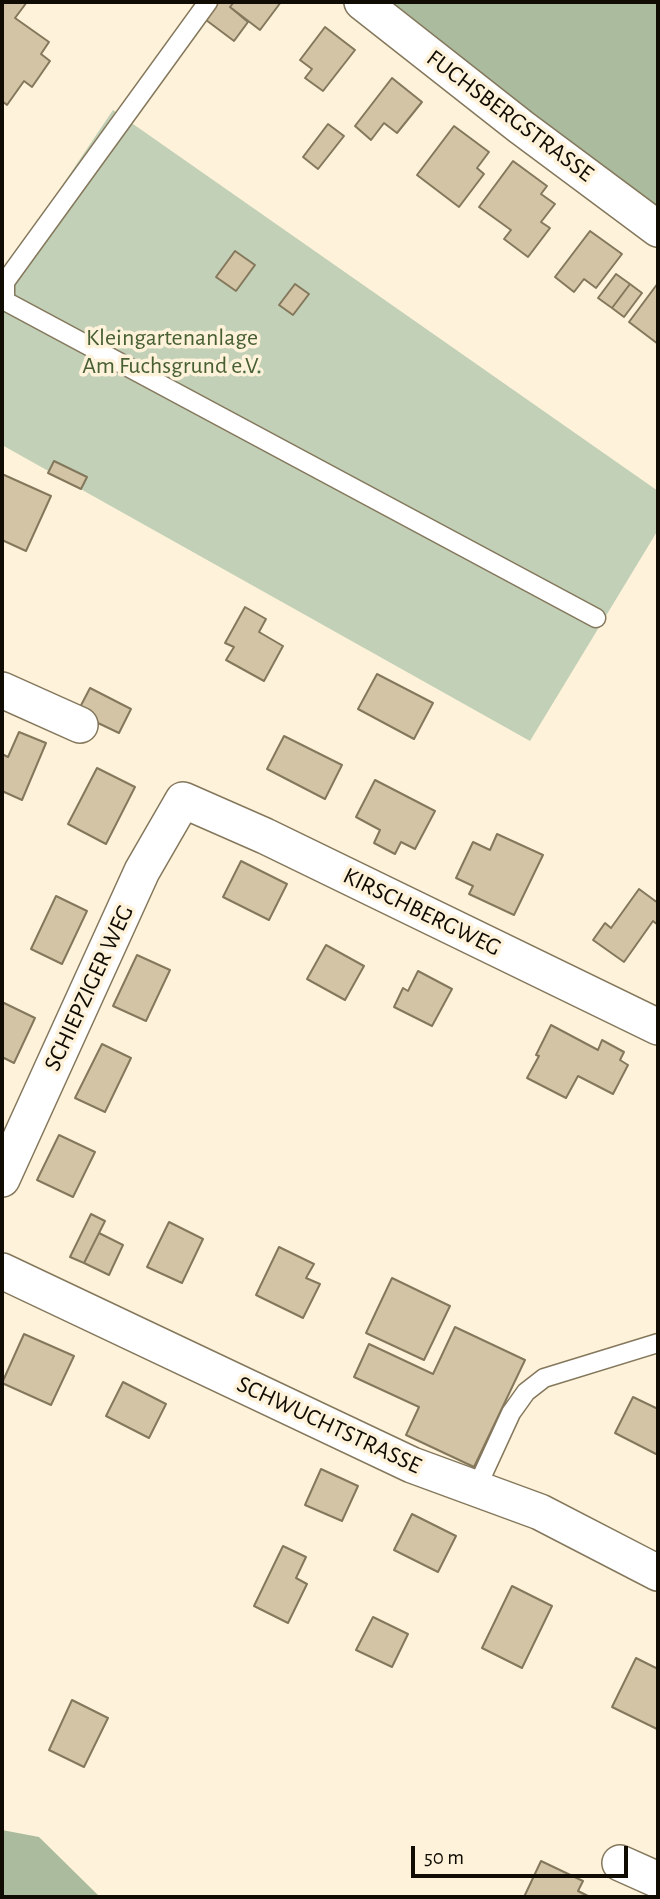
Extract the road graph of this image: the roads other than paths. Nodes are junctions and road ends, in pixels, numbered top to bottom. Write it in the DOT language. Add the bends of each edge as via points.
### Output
graph roads {
  1 [pos="208,2"];
  2 [pos="362,2"];
  3 [pos="658,229"];
  4 [pos="596,618"];
  5 [pos="2,690"];
  6 [pos="80,725"];
  7 [pos="183,800"];
  8 [pos="658,1027"];
  9 [pos="2,1179"];
  10 [pos="2,1271"];
  11 [pos="658,1343"];
  12 [pos="477,1489"];
  13 [pos="658,1573"];
  14 [pos="620,1863"];
  15 [pos="658,1880"];
  1 -- 4 [label="lane" via="5,282 5,301"];
  2 -- 3 [label="street, FUCHSBERGSTRASSE"];
  5 -- 6 [label="street"];
  7 -- 8 [label="street, KIRSCHBERGWEG" via="265,835"];
  7 -- 9 [label="street, SCHIEPZIGER WEG" via="142,871"];
  10 -- 12 [label="street, SCHWUCHTSTRASSE" via="412,1465"];
  11 -- 12 [label="lane" via="544,1378 526,1392 511,1413"];
  12 -- 13 [label="street, SCHWUCHTSTRASSE" via="540,1512"];
  14 -- 15 [label="street"];
}
